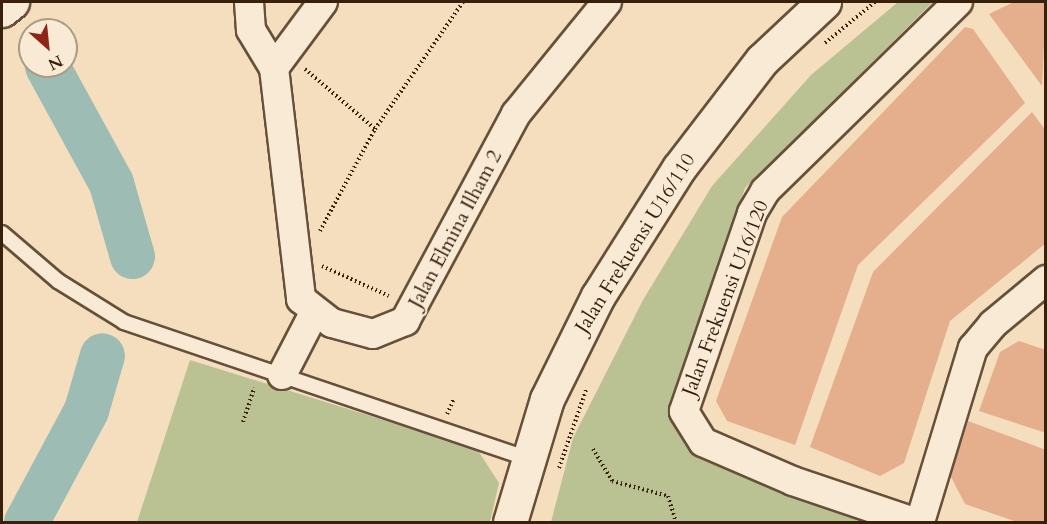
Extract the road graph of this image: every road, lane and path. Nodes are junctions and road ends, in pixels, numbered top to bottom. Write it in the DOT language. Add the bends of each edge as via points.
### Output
graph roads {
  1 [pos="12,2"];
  2 [pos="249,2"];
  3 [pos="323,2"];
  4 [pos="463,2"];
  5 [pos="607,2"];
  6 [pos="824,2"];
  7 [pos="875,2"];
  8 [pos="958,2"];
  9 [pos="2,10"];
  10 [pos="822,46"];
  11 [pos="279,60"];
  12 [pos="375,129"];
  13 [pos="2,233"];
  14 [pos="314,242"];
  15 [pos="316,260"];
  16 [pos="1046,280"];
  17 [pos="415,307"];
  18 [pos="314,313"];
  19 [pos="282,375"];
  20 [pos="589,380"];
  21 [pos="254,388"];
  22 [pos="243,422"];
  23 [pos="593,449"];
  24 [pos="526,458"];
  25 [pos="555,479"];
  26 [pos="510,522"];
  27 [pos="676,522"];
  28 [pos="914,522"];
  29 [pos="920,522"];
  1 -- 9 [label="street"];
  2 -- 11 [label="street" via="251,30"];
  3 -- 11 [label="street"];
  4 -- 12 [label="path"];
  5 -- 17 [label="street, Jalan Elmina Ilham 2" via="516,114"];
  6 -- 24 [label="street, Jalan Frekuensi U16/110" via="762,60 679,168 597,296 547,399"];
  7 -- 10 [label="path"];
  8 -- 28 [label="street, Jalan Frekuensi U16/120" via="765,191 752,213 684,411 703,442 792,482"];
  11 -- 12 [label="path"];
  11 -- 18 [label="street" via="295,278 301,299"];
  12 -- 14 [label="path"];
  13 -- 19 [label="lane" via="58,281 124,321"];
  15 -- 17 [label="path"];
  16 -- 29 [label="street" via="993,324 974,348"];
  17 -- 18 [label="street, Jalan Elmina Ilham 2" via="399,325 373,334"];
  18 -- 19 [label="street"];
  19 -- 24 [label="lane"];
  20 -- 25 [label="path"];
  21 -- 22 [label="path"];
  23 -- 27 [label="path" via="612,481 668,496"];
  24 -- 26 [label="street, Jalan Frekuensi U16/110"];
}
